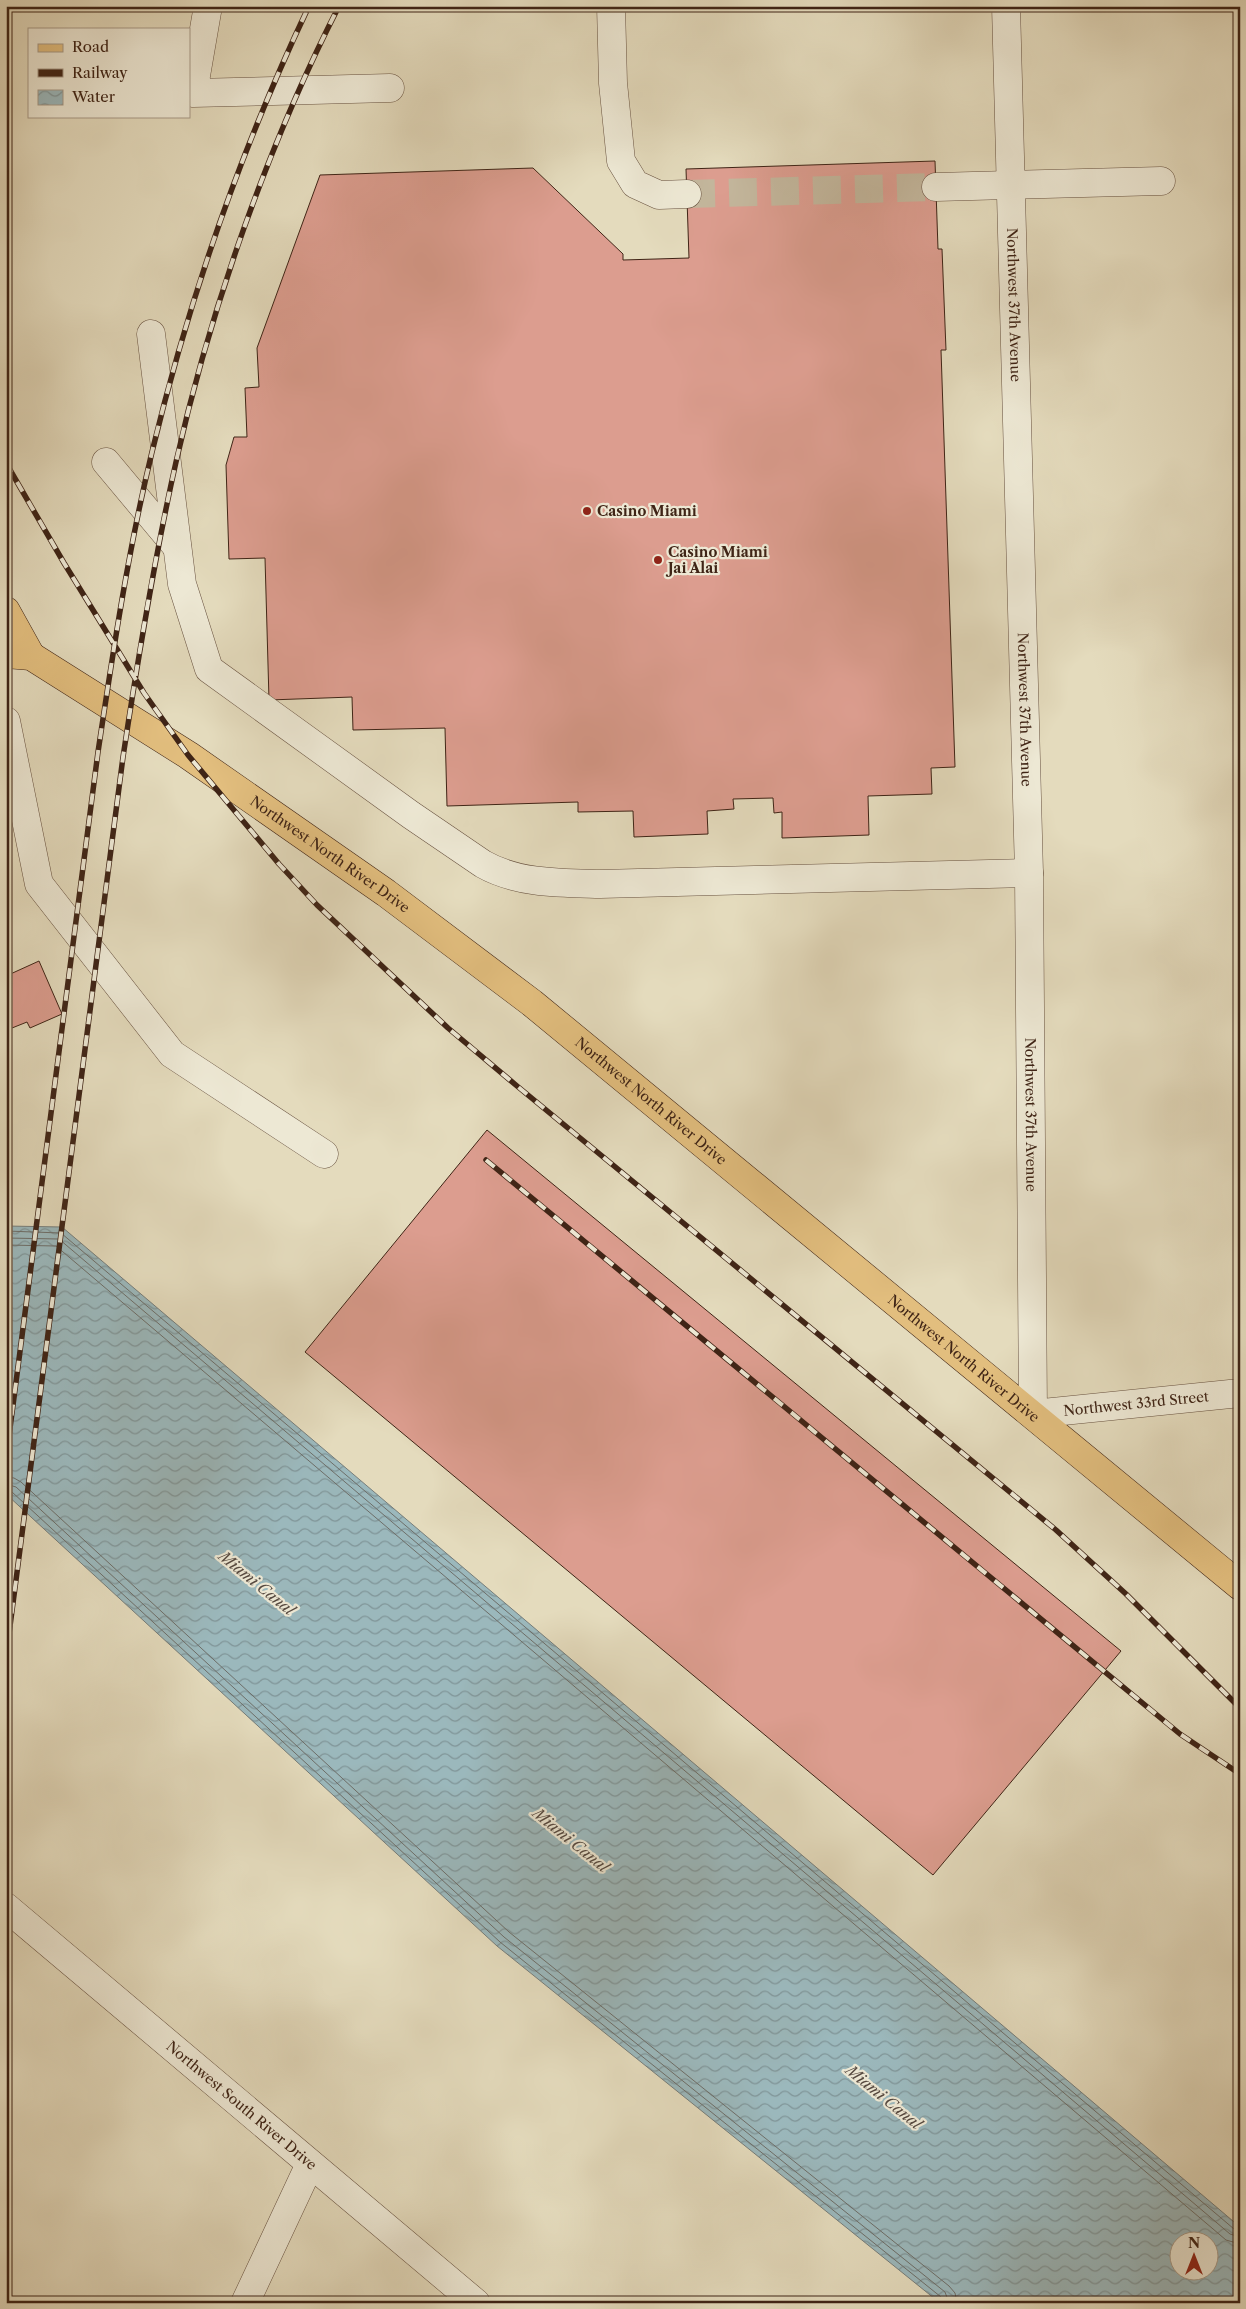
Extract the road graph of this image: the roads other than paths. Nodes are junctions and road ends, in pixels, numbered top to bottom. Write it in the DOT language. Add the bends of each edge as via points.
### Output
graph roads {
  1 [pos="208,6"];
  2 [pos="611,6"];
  3 [pos="1006,6"];
  4 [pos="390,88"];
  5 [pos="1161,181"];
  6 [pos="1010,185"];
  7 [pos="936,187"];
  8 [pos="687,194"];
  9 [pos="151,334"];
  10 [pos="106,462"];
  11 [pos="177,547"];
  12 [pos="6,611"];
  13 [pos="19,655"];
  14 [pos="6,721"];
  15 [pos="1029,873"];
  16 [pos="324,1154"];
  17 [pos="1240,1393"];
  18 [pos="1032,1414"];
  19 [pos="1240,1586"];
  20 [pos="6,1907"];
  21 [pos="310,2164"];
  22 [pos="245,2303"];
  23 [pos="476,2303"];
  1 -- 4 [label="street" via="193,93"];
  2 -- 8 [label="street" via="613,83 621,161 635,184 659,195"];
  3 -- 6 [label="street, Northwest 37th Avenue"];
  5 -- 6 [label="street"];
  6 -- 7 [label="street"];
  6 -- 15 [label="street, Northwest 37th Avenue"];
  9 -- 11 [label="street"];
  10 -- 11 [label="street"];
  11 -- 15 [label="street" via="182,584 209,669 411,815 496,871 527,879 600,884"];
  12 -- 13 [label="main road, Northwest North River Drive"];
  13 -- 18 [label="main road, Northwest North River Drive" via="188,756 386,893 532,1003"];
  14 -- 16 [label="street" via="39,884 172,1054"];
  15 -- 18 [label="street, Northwest 37th Avenue"];
  17 -- 18 [label="street, Northwest 33rd Street"];
  18 -- 19 [label="main road, Northwest North River Drive"];
  20 -- 21 [label="street, Northwest South River Drive"];
  21 -- 22 [label="street"];
  21 -- 23 [label="street, Northwest South River Drive"];
}
